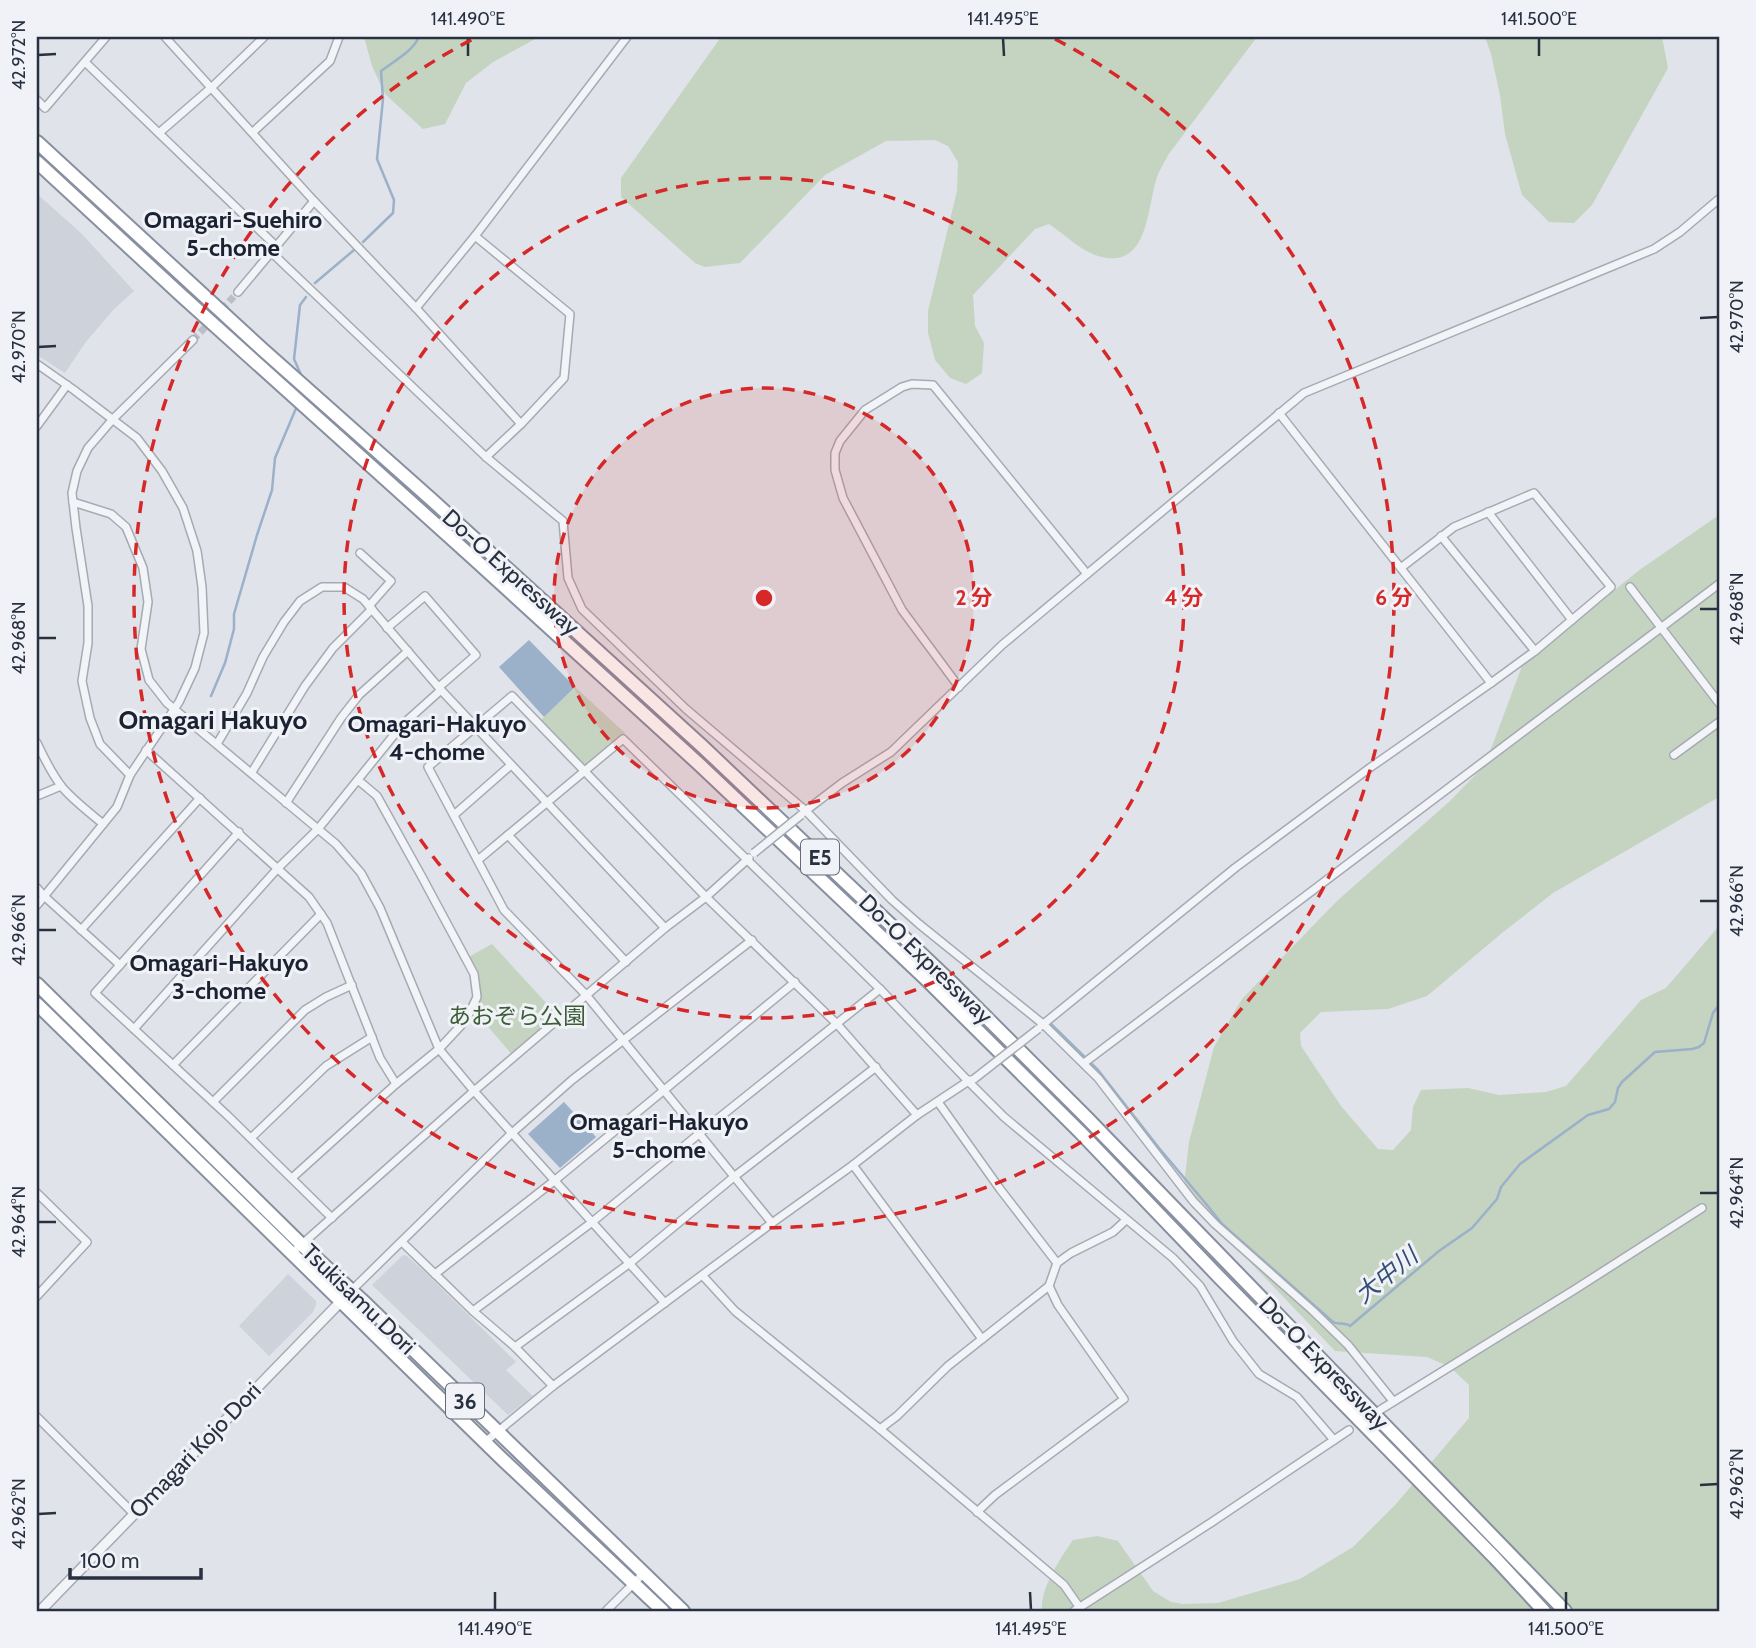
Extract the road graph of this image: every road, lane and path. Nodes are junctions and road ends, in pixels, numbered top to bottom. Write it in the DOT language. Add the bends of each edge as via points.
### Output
graph roads {
  1 [pos="106,37"];
  2 [pos="165,37"];
  3 [pos="179,37"];
  4 [pos="264,37"];
  5 [pos="339,37"];
  6 [pos="627,37"];
  7 [pos="172,44"];
  8 [pos="85,62"];
  9 [pos="212,87"];
  10 [pos="37,100"];
  11 [pos="253,132"];
  12 [pos="159,134"];
  13 [pos="37,142"];
  14 [pos="37,162"];
  15 [pos="1719,199"];
  16 [pos="314,201"];
  17 [pos="475,236"];
  18 [pos="274,249"];
  19 [pos="238,292"];
  20 [pos="416,308"];
  21 [pos="193,340"];
  22 [pos="37,365"];
  23 [pos="67,384"];
  24 [pos="1279,413"];
  25 [pos="113,419"];
  26 [pos="522,424"];
  27 [pos="37,426"];
  28 [pos="486,457"];
  29 [pos="73,502"];
  30 [pos="1488,512"];
  31 [pos="1441,536"];
  32 [pos="360,553"];
  33 [pos="1402,567"];
  34 [pos="1087,574"];
  35 [pos="1719,584"];
  36 [pos="1630,587"];
  37 [pos="370,608"];
  38 [pos="1572,620"];
  39 [pos="387,628"];
  40 [pos="1661,628"];
  41 [pos="408,651"];
  42 [pos="1535,651"];
  43 [pos="1491,683"];
  44 [pos="959,687"];
  45 [pos="440,689"];
  46 [pos="1719,703"];
  47 [pos="175,709"];
  48 [pos="1719,722"];
  49 [pos="475,726"];
  50 [pos="37,743"];
  51 [pos="217,744"];
  52 [pos="146,750"];
  53 [pos="1674,755"];
  54 [pos="511,765"];
  55 [pos="583,770"];
  56 [pos="252,772"];
  57 [pos="130,775"];
  58 [pos="358,780"];
  59 [pos="61,786"];
  60 [pos="37,796"];
  61 [pos="200,797"];
  62 [pos="547,802"];
  63 [pos="286,803"];
  64 [pos="804,813"];
  65 [pos="454,815"];
  66 [pos="103,824"];
  67 [pos="318,829"];
  68 [pos="239,832"];
  69 [pos="508,835"];
  70 [pos="478,860"];
  71 [pos="747,860"];
  72 [pos="278,868"];
  73 [pos="37,888"];
  74 [pos="44,896"];
  75 [pos="706,897"];
  76 [pos="37,905"];
  77 [pos="321,914"];
  78 [pos="665,928"];
  79 [pos="81,930"];
  80 [pos="752,940"];
  81 [pos="626,962"];
  82 [pos="120,965"];
  83 [pos="795,982"];
  84 [pos="352,985"];
  85 [pos="880,989"];
  86 [pos="587,996"];
  87 [pos="38,998"];
  88 [pos="836,1024"];
  89 [pos="1041,1027"];
  90 [pos="134,1029"];
  91 [pos="372,1037"];
  92 [pos="624,1040"];
  93 [pos="439,1049"];
  94 [pos="1084,1063"];
  95 [pos="173,1065"];
  96 [pos="876,1068"];
  97 [pos="971,1080"];
  98 [pos="396,1084"];
  99 [pos="664,1089"];
  100 [pos="474,1091"];
  101 [pos="213,1102"];
  102 [pos="938,1102"];
  103 [pos="917,1115"];
  104 [pos="512,1133"];
  105 [pos="700,1133"];
  106 [pos="251,1138"];
  107 [pos="853,1165"];
  108 [pos="735,1176"];
  109 [pos="292,1178"];
  110 [pos="554,1181"];
  111 [pos="37,1193"];
  112 [pos="1702,1208"];
  113 [pos="332,1218"];
  114 [pos="1126,1220"];
  115 [pos="591,1223"];
  116 [pos="772,1223"];
  117 [pos="402,1242"];
  118 [pos="302,1244"];
  119 [pos="292,1253"];
  120 [pos="629,1263"];
  121 [pos="1057,1263"];
  122 [pos="435,1274"];
  123 [pos="703,1276"];
  124 [pos="1049,1286"];
  125 [pos="352,1290"];
  126 [pos="37,1296"];
  127 [pos="341,1300"];
  128 [pos="665,1303"];
  129 [pos="473,1311"];
  130 [pos="982,1339"];
  131 [pos="515,1347"];
  132 [pos="553,1387"];
  133 [pos="1393,1401"];
  134 [pos="1380,1410"];
  135 [pos="37,1417"];
  136 [pos="880,1429"];
  137 [pos="1349,1430"];
  138 [pos="497,1431"];
  139 [pos="1334,1440"];
  140 [pos="485,1442"];
  141 [pos="977,1512"];
  142 [pos="134,1514"];
  143 [pos="643,1574"];
  144 [pos="634,1583"];
  145 [pos="1077,1609"];
  146 [pos="40,1611"];
  147 [pos="606,1611"];
  148 [pos="663,1611"];
  149 [pos="683,1611"];
  150 [pos="1544,1611"];
  151 [pos="1565,1611"];
  1 -- 8 [label="street"];
  2 -- 7 [label="street"];
  3 -- 7 [label="street"];
  4 -- 9 [label="street"];
  5 -- 11 [label="street" via="330,61"];
  6 -- 17 [label="street"];
  7 -- 9 [label="street"];
  8 -- 10 [label="street" via="45,108"];
  8 -- 12 [label="street"];
  9 -- 11 [label="street"];
  9 -- 12 [label="street"];
  11 -- 16 [label="street"];
  12 -- 18 [label="street"];
  13 -- 151 [label="highway, Do-O Expressway / E5" via="702,746 942,974"];
  14 -- 150 [label="highway, Do-O Expressway / E5" via="874,928 1027,1078"];
  15 -- 24 [label="street" via="1654,249 1304,393"];
  16 -- 18 [label="street"];
  16 -- 20 [label="street"];
  17 -- 20 [label="street"];
  17 -- 26 [label="street" via="570,314 565,378"];
  18 -- 19 [label="street"];
  18 -- 28 [label="street"];
  20 -- 26 [label="street"];
  21 -- 25 [label="street"];
  22 -- 23 [label="street"];
  23 -- 25 [label="street"];
  23 -- 27 [label="street"];
  24 -- 33 [label="street"];
  24 -- 34 [label="street"];
  25 -- 29 [label="street" via="88,448"];
  25 -- 47 [label="street" via="137,438 162,471 183,508 197,551 204,633 195,668"];
  26 -- 28 [label="street"];
  28 -- 64 [label="street" via="563,521 568,578 582,609 685,709"];
  29 -- 47 [label="street" via="111,514 126,527 143,568 148,602 141,649 149,680"];
  29 -- 57 [label="street" via="88,606 82,681 100,744"];
  30 -- 31 [label="street"];
  30 -- 38 [label="street"];
  30 -- 38 [label="street" via="1534,494 1611,587"];
  31 -- 33 [label="street"];
  31 -- 42 [label="street"];
  32 -- 37 [label="street" via="391,581"];
  33 -- 43 [label="street"];
  34 -- 44 [label="street"];
  34 -- 44 [label="street" via="933,385 902,387 865,410 835,453 843,498 902,610"];
  35 -- 40 [label="street"];
  36 -- 40 [label="street"];
  37 -- 39 [label="street"];
  37 -- 51 [label="street" via="344,587 322,587 300,601 263,657"];
  37 -- 56 [label="street" via="305,686"];
  38 -- 42 [label="street"];
  39 -- 41 [label="street"];
  39 -- 45 [label="street" via="425,596 433,605 476,655"];
  40 -- 46 [label="street"];
  40 -- 94 [label="street"];
  41 -- 45 [label="street"];
  41 -- 63 [label="street" via="359,695"];
  42 -- 43 [label="street"];
  43 -- 89 [label="street" via="1235,869"];
  44 -- 64 [label="street" via="891,752"];
  45 -- 49 [label="street"];
  45 -- 58 [label="street" via="402,725"];
  47 -- 51 [label="street"];
  47 -- 52 [label="street"];
  48 -- 53 [label="street"];
  49 -- 54 [label="street"];
  49 -- 55 [label="street" via="512,696"];
  49 -- 65 [label="street" via="428,767"];
  50 -- 59 [label="street"];
  51 -- 56 [label="street"];
  52 -- 57 [label="street"];
  52 -- 61 [label="street"];
  54 -- 62 [label="street"];
  54 -- 65 [label="street"];
  55 -- 62 [label="street"];
  55 -- 71 [label="street" via="623,738"];
  55 -- 75 [label="street"];
  56 -- 63 [label="street"];
  57 -- 66 [label="street" via="117,807"];
  58 -- 67 [label="street"];
  58 -- 93 [label="street" via="377,796 474,974 477,997 472,1008"];
  59 -- 60 [label="street"];
  59 -- 66 [label="street"];
  61 -- 68 [label="street"];
  61 -- 79 [label="street"];
  62 -- 69 [label="street"];
  62 -- 78 [label="street"];
  63 -- 67 [label="street"];
  64 -- 71 [label="street, bridge"];
  64 -- 89 [label="street" via="919,925"];
  65 -- 70 [label="street"];
  66 -- 74 [label="street"];
  67 -- 72 [label="street"];
  67 -- 93 [label="street" via="361,873"];
  68 -- 72 [label="street"];
  68 -- 82 [label="street"];
  69 -- 70 [label="street"];
  69 -- 81 [label="street"];
  70 -- 86 [label="street" via="504,910"];
  71 -- 75 [label="street"];
  71 -- 85 [label="street"];
  72 -- 77 [label="street"];
  72 -- 90 [label="street"];
  73 -- 74 [label="street"];
  74 -- 76 [label="street"];
  74 -- 79 [label="street"];
  75 -- 78 [label="street"];
  75 -- 80 [label="street"];
  77 -- 84 [label="street"];
  77 -- 95 [label="street"];
  78 -- 81 [label="street"];
  79 -- 82 [label="street"];
  80 -- 83 [label="street"];
  80 -- 92 [label="street"];
  81 -- 86 [label="street"];
  82 -- 90 [label="street" via="95,993"];
  83 -- 88 [label="street"];
  83 -- 99 [label="street"];
  84 -- 91 [label="street"];
  84 -- 101 [label="street" via="305,1010"];
  85 -- 88 [label="street"];
  85 -- 97 [label="street"];
  86 -- 92 [label="street"];
  86 -- 100 [label="street"];
  87 -- 118 [label="highway, Tsukisamu Dori / 36"];
  87 -- 119 [label="highway, Tsukisamu Dori / 36"];
  88 -- 96 [label="street"];
  88 -- 105 [label="street"];
  89 -- 94 [label="street"];
  89 -- 97 [label="street, bridge"];
  90 -- 95 [label="street"];
  91 -- 98 [label="street"];
  91 -- 106 [label="street" via="326,1066"];
  92 -- 99 [label="street"];
  92 -- 104 [label="street"];
  93 -- 98 [label="street"];
  93 -- 100 [label="street"];
  94 -- 133 [label="street" via="1193,1201 1348,1345"];
  95 -- 101 [label="street"];
  96 -- 103 [label="street"];
  96 -- 108 [label="street"];
  97 -- 102 [label="street"];
  97 -- 114 [label="street" via="1004,1116"];
  98 -- 109 [label="street"];
  99 -- 105 [label="street"];
  99 -- 110 [label="street"];
  100 -- 104 [label="street"];
  100 -- 113 [label="street"];
  101 -- 106 [label="street"];
  102 -- 103 [label="street"];
  102 -- 121 [label="street"];
  103 -- 107 [label="street"];
  104 -- 110 [label="street"];
  104 -- 117 [label="street"];
  105 -- 108 [label="street"];
  105 -- 115 [label="street"];
  106 -- 109 [label="street"];
  107 -- 116 [label="street"];
  107 -- 130 [label="street"];
  108 -- 116 [label="street"];
  108 -- 120 [label="street"];
  109 -- 113 [label="street"];
  110 -- 115 [label="street"];
  110 -- 122 [label="street"];
  111 -- 126 [label="street" via="87,1242"];
  112 -- 133 [label="street"];
  113 -- 118 [label="street"];
  114 -- 121 [label="street"];
  114 -- 139 [label="street" via="1200,1286 1259,1374 1297,1397"];
  115 -- 120 [label="street"];
  115 -- 129 [label="street"];
  116 -- 123 [label="street"];
  117 -- 122 [label="street"];
  117 -- 125 [label="street"];
  118 -- 119 [label="street"];
  118 -- 125 [label="highway, Tsukisamu Dori / 36"];
  119 -- 127 [label="highway, Tsukisamu Dori / 36"];
  120 -- 128 [label="street"];
  120 -- 131 [label="street"];
  121 -- 124 [label="street"];
  122 -- 129 [label="street"];
  123 -- 128 [label="street"];
  123 -- 136 [label="street" via="735,1311"];
  124 -- 130 [label="street"];
  124 -- 141 [label="street" via="1124,1398"];
  125 -- 127 [label="street, Omagari Kojo Dori"];
  125 -- 138 [label="highway, Tsukisamu Dori / 36"];
  127 -- 140 [label="highway, Tsukisamu Dori / 36"];
  127 -- 142 [label="street, Omagari Kojo Dori"];
  128 -- 132 [label="street"];
  129 -- 131 [label="street"];
  130 -- 136 [label="street"];
  131 -- 132 [label="street"];
  132 -- 138 [label="street"];
  133 -- 134 [label="street"];
  135 -- 142 [label="street"];
  136 -- 141 [label="street"];
  137 -- 139 [label="street"];
  138 -- 140 [label="street"];
  138 -- 143 [label="highway, Tsukisamu Dori / 36"];
  139 -- 145 [label="street"];
  140 -- 144 [label="highway, Tsukisamu Dori / 36"];
  141 -- 145 [label="street" via="1064,1585"];
  142 -- 146 [label="street, Omagari Kojo Dori"];
  143 -- 144 [label="street"];
  143 -- 149 [label="highway, Tsukisamu Dori / 36"];
  144 -- 147 [label="street"];
  144 -- 148 [label="highway, Tsukisamu Dori / 36"];
}
